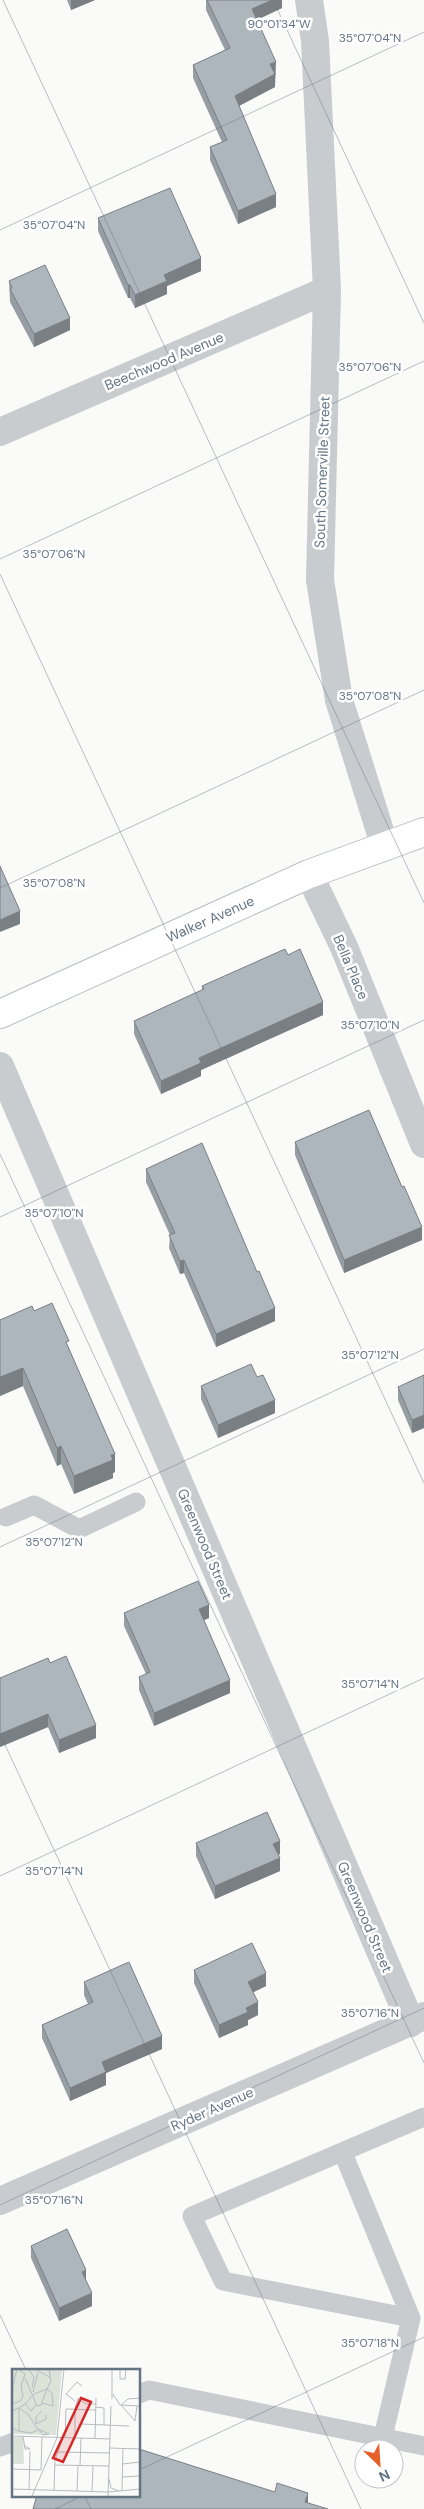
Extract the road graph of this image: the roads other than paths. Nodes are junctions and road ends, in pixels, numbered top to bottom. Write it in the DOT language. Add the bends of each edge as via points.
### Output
graph roads {
  1 [pos="309,0"];
  2 [pos="327,290"];
  3 [pos="0,432"];
  4 [pos="424,832"];
  5 [pos="385,847"];
  6 [pos="309,874"];
  7 [pos="0,1014"];
  8 [pos="0,1066"];
  9 [pos="424,1144"];
  10 [pos="136,1502"];
  11 [pos="2,1513"];
  12 [pos="421,2018"];
  13 [pos="424,2117"];
  14 [pos="343,2152"];
  15 [pos="0,2201"];
  16 [pos="411,2318"];
  17 [pos="140,2394"];
  18 [pos="383,2437"];
  19 [pos="12,2443"];
  20 [pos="424,2446"];
  21 [pos="0,2447"];
  1 -- 2 [label="street, South Somerville Street" via="316,41"];
  2 -- 3 [label="street, Beechwood Avenue"];
  2 -- 5 [label="street, South Somerville Street" via="320,580 339,700"];
  4 -- 5 [label="street, Walker Avenue"];
  5 -- 6 [label="street, Walker Avenue"];
  6 -- 7 [label="street, Walker Avenue"];
  6 -- 9 [label="street, Bella Place" via="344,947"];
  8 -- 12 [label="street, Greenwood Street"];
  10 -- 11 [label="lane" via="79,1529 34,1505"];
  12 -- 15 [label="street, Ryder Avenue"];
  13 -- 14 [label="lane"];
  14 -- 16 [label="lane"];
  14 -- 16 [label="lane" via="192,2216 223,2281"];
  16 -- 18 [label="lane"];
  17 -- 18 [label="lane" via="149,2390"];
  18 -- 20 [label="lane"];
  19 -- 21 [label="lane"];
}
